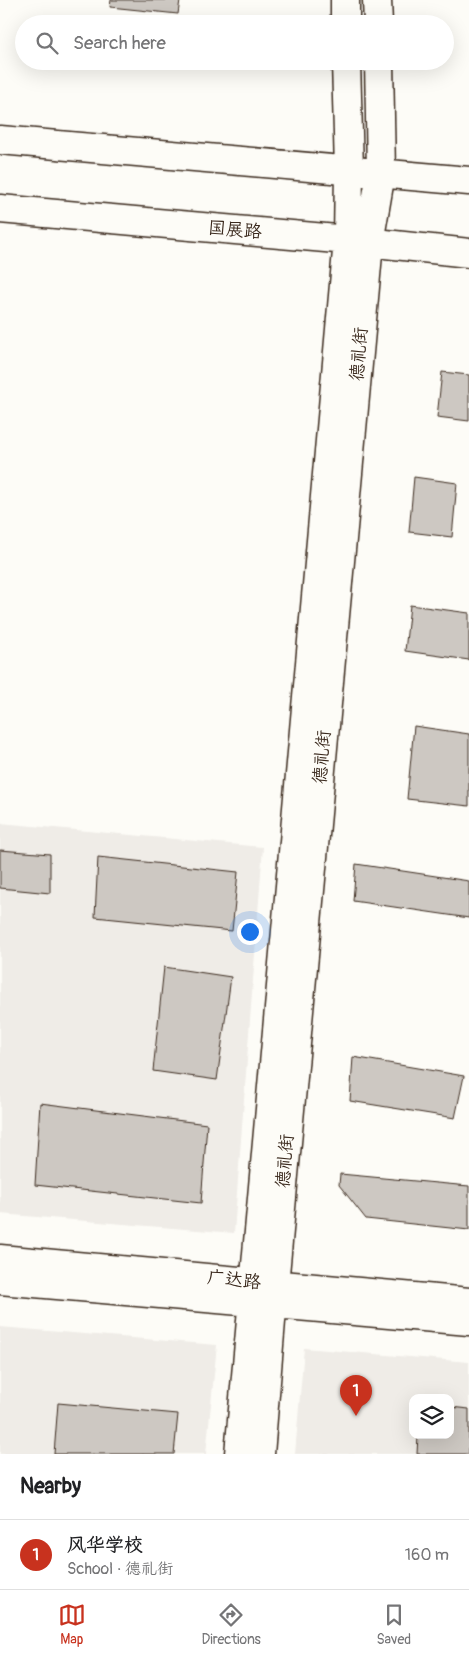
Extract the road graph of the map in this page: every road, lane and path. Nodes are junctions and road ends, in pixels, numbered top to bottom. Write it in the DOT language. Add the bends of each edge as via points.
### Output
graph roads {
  1 [pos="345,0"];
  2 [pos="377,0"];
  3 [pos="345,15"];
  4 [pos="378,15"];
  5 [pos="346,70"];
  6 [pos="379,70"];
  7 [pos="0,140"];
  8 [pos="349,170"];
  9 [pos="381,173"];
  10 [pos="469,181"];
  11 [pos="0,209"];
  12 [pos="358,241"];
  13 [pos="469,253"];
  14 [pos="0,1259"];
  15 [pos="0,1280"];
  16 [pos="263,1293"];
  17 [pos="469,1302"];
  18 [pos="469,1321"];
  19 [pos="239,1454"];
  20 [pos="260,1454"];
  1 -- 3 [label="main road"];
  2 -- 4 [label="main road"];
  5 -- 8 [label="main road, 德礼街"];
  6 -- 9 [label="main road, 德礼街"];
  7 -- 8 [label="main road"];
  8 -- 9 [label="main road"];
  8 -- 12 [label="main road, 德礼街"];
  9 -- 10 [label="main road"];
  9 -- 12 [label="main road, 德礼街"];
  11 -- 12 [label="main road, 国展路"];
  12 -- 13 [label="main road, 国展路"];
  12 -- 16 [label="main road, 德礼街"];
  14 -- 16 [label="main road, 广达路"];
  15 -- 16 [label="main road, 广达路"];
  16 -- 17 [label="main road, 广达路"];
  16 -- 18 [label="main road, 广达路"];
  16 -- 19 [label="main road, 德礼街"];
  16 -- 20 [label="main road, 德礼街"];
}
